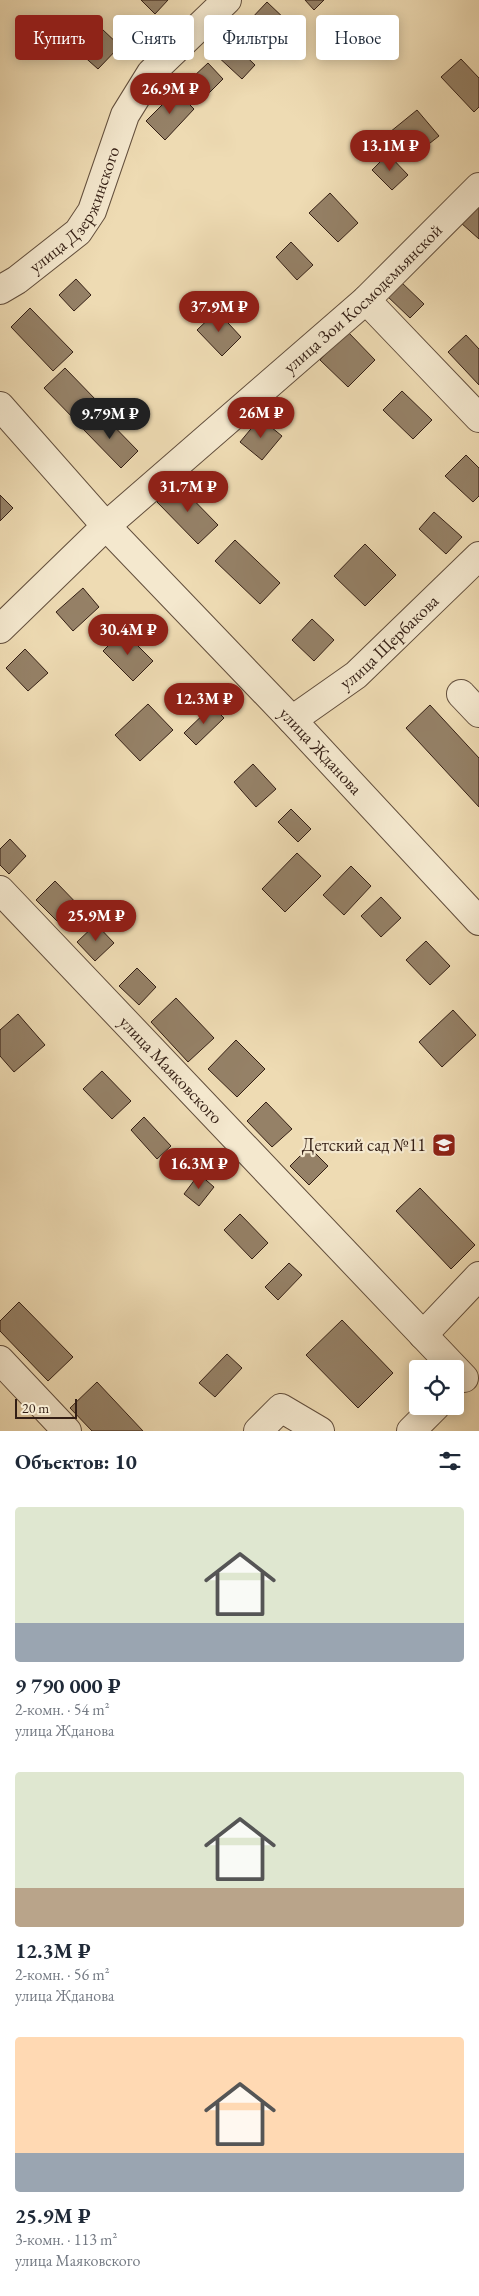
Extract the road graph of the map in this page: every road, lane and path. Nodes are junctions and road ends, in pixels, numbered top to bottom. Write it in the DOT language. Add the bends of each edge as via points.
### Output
graph roads {
  1 [pos="227,0"];
  2 [pos="479,187"];
  3 [pos="0,290"];
  4 [pos="366,300"];
  5 [pos="0,406"];
  6 [pos="479,418"];
  7 [pos="106,526"];
  8 [pos="479,556"];
  9 [pos="0,629"];
  10 [pos="292,720"];
  11 [pos="0,890"];
  12 [pos="479,921"];
  13 [pos="479,1276"];
  14 [pos="423,1335"];
  15 [pos="0,1360"];
  16 [pos="466,1376"];
  17 [pos="428,1415"];
  18 [pos="415,1430"];
  19 [pos="67,1431"];
  20 [pos="258,1431"];
  21 [pos="320,1431"];
  1 -- 3 [label="street, улица Дзержинского" via="151,73 125,116 92,211 78,232"];
  2 -- 4 [label="street, улица Зои Космодемьянской"];
  4 -- 6 [label="street"];
  4 -- 7 [label="street, улица Зои Космодемьянской"];
  5 -- 7 [label="street, улица Жданова"];
  7 -- 9 [label="street, улица Зои Космодемьянской"];
  7 -- 10 [label="street, улица Жданова"];
  8 -- 10 [label="street, улица Щербакова" via="356,675"];
  10 -- 12 [label="street, улица Жданова"];
  11 -- 14 [label="street, улица Маяковского"];
  13 -- 14 [label="street"];
  14 -- 16 [label="street, улица Маяковского"];
  15 -- 19 [label="street"];
  17 -- 18 [label="street"];
  20 -- 21 [label="street" via="281,1408"];
}
